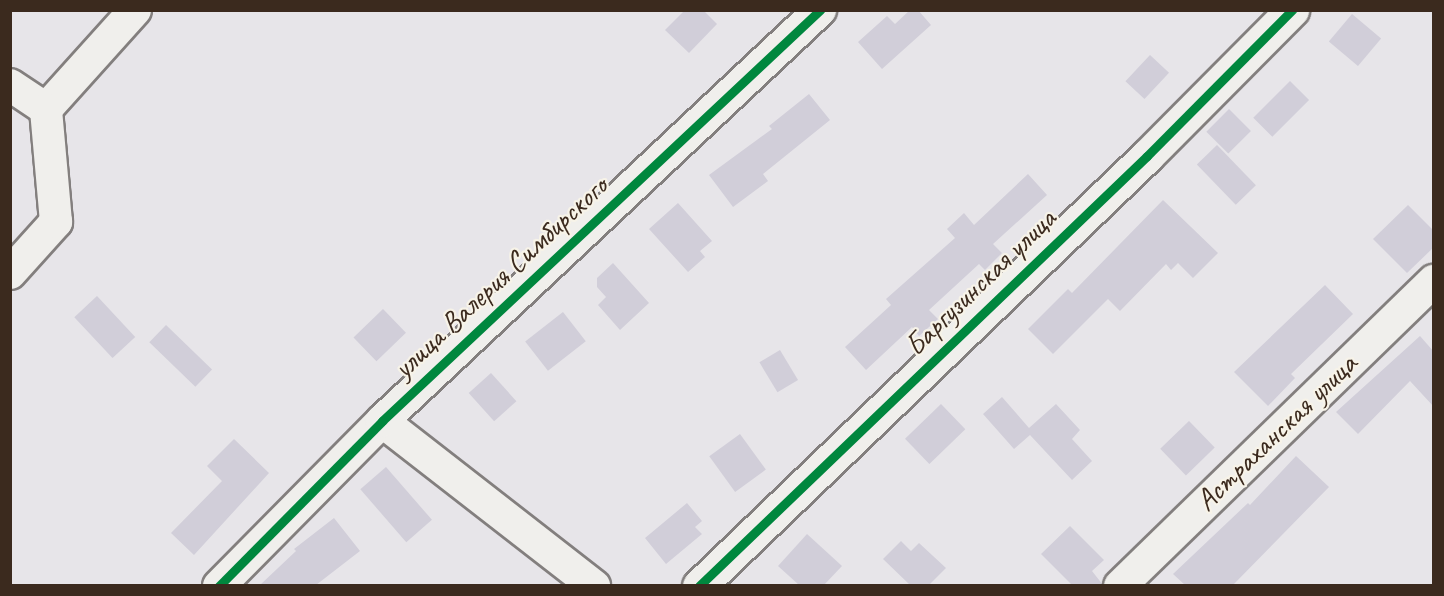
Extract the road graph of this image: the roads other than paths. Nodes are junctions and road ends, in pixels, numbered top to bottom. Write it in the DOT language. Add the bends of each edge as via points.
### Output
graph roads {
  1 [pos="135,10"];
  2 [pos="820,10"];
  3 [pos="1292,10"];
  4 [pos="10,85"];
  5 [pos="46,109"];
  6 [pos="10,273"];
  7 [pos="1434,281"];
  8 [pos="382,421"];
  9 [pos="219,585"];
  10 [pos="594,585"];
  11 [pos="699,585"];
  12 [pos="1120,585"];
  1 -- 5 [label="street"];
  2 -- 8 [label="street, улица Валерия Симбирского"];
  3 -- 11 [label="street, Баргузинская улица" via="1147,156"];
  4 -- 5 [label="street"];
  5 -- 6 [label="street" via="57,222"];
  7 -- 12 [label="street, Астраханская улица"];
  8 -- 9 [label="street, улица Валерия Симбирского"];
  8 -- 10 [label="street"];
}
